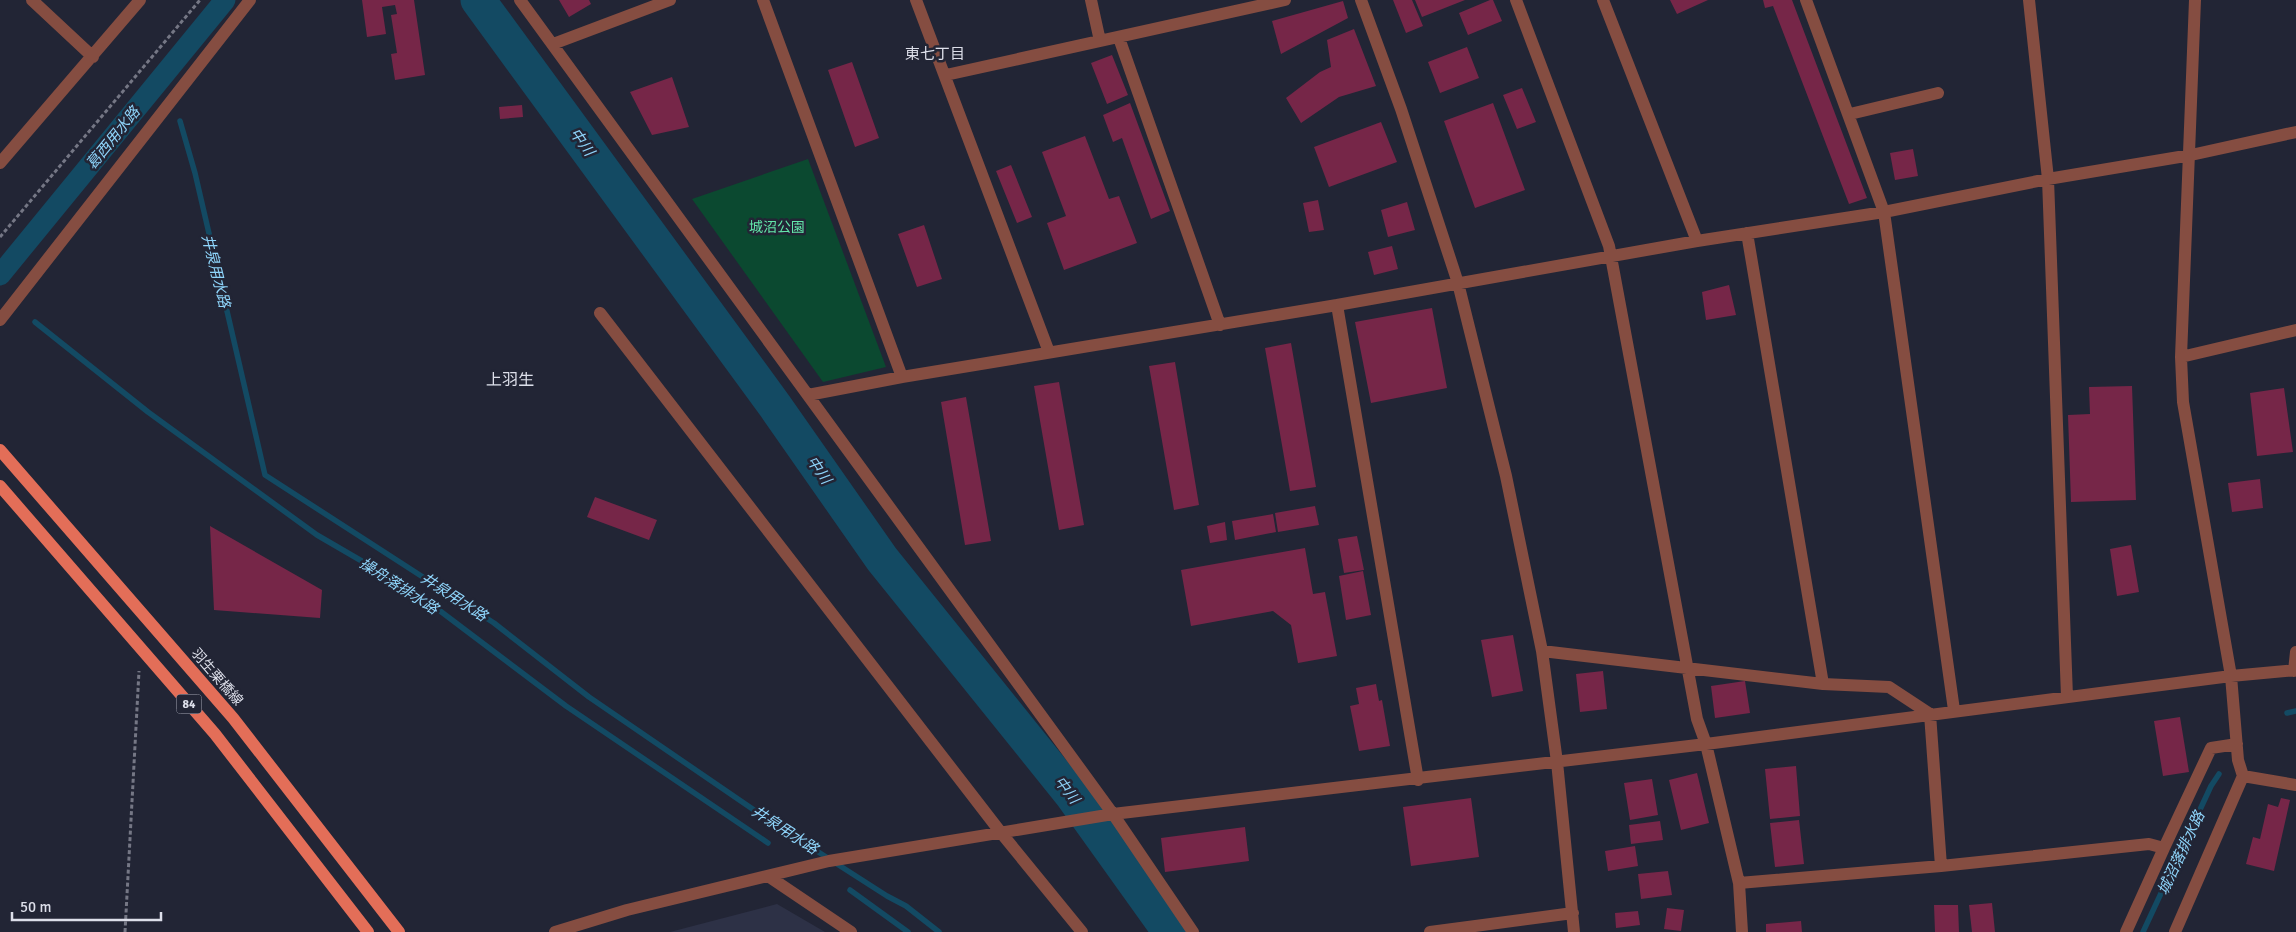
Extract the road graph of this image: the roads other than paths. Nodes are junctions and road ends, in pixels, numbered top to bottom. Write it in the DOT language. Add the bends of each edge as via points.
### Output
graph roads {
  1 [pos="32,0"];
  2 [pos="140,0"];
  3 [pos="250,0"];
  4 [pos="520,0"];
  5 [pos="670,0"];
  6 [pos="763,0"];
  7 [pos="916,0"];
  8 [pos="1091,0"];
  9 [pos="1285,0"];
  10 [pos="1360,0"];
  11 [pos="1516,0"];
  12 [pos="1603,0"];
  13 [pos="1806,0"];
  14 [pos="2029,0"];
  15 [pos="2195,0"];
  16 [pos="655,3"];
  17 [pos="1119,38"];
  18 [pos="1100,41"];
  19 [pos="553,44"];
  20 [pos="93,57"];
  21 [pos="946,75"];
  22 [pos="1938,93"];
  23 [pos="1850,114"];
  24 [pos="2296,132"];
  25 [pos="2191,155"];
  26 [pos="0,163"];
  27 [pos="2048,179"];
  28 [pos="1884,212"];
  29 [pos="1747,233"];
  30 [pos="1697,241"];
  31 [pos="1612,256"];
  32 [pos="1458,282"];
  33 [pos="1337,305"];
  34 [pos="600,313"];
  35 [pos="0,320"];
  36 [pos="1220,325"];
  37 [pos="2296,330"];
  38 [pos="1049,352"];
  39 [pos="2181,358"];
  40 [pos="902,376"];
  41 [pos="808,395"];
  42 [pos="0,450"];
  43 [pos="0,486"];
  44 [pos="1542,650"];
  45 [pos="2296,652"];
  46 [pos="1688,668"];
  47 [pos="2295,671"];
  48 [pos="2231,676"];
  49 [pos="1824,684"];
  50 [pos="2067,697"];
  51 [pos="1954,710"];
  52 [pos="1930,714"];
  53 [pos="1706,744"];
  54 [pos="2237,744"];
  55 [pos="1557,762"];
  56 [pos="2243,776"];
  57 [pos="1418,780"];
  58 [pos="2296,785"];
  59 [pos="1113,814"];
  60 [pos="1002,834"];
  61 [pos="2164,848"];
  62 [pos="1941,866"];
  63 [pos="768,876"];
  64 [pos="1739,884"];
  65 [pos="1573,913"];
  66 [pos="368,932"];
  67 [pos="399,932"];
  68 [pos="555,932"];
  69 [pos="851,932"];
  70 [pos="1082,932"];
  71 [pos="1194,932"];
  72 [pos="1430,932"];
  73 [pos="1574,932"];
  74 [pos="1742,932"];
  75 [pos="2126,932"];
  76 [pos="2175,932"];
  1 -- 20 [label="street"];
  2 -- 20 [label="street"];
  3 -- 35 [label="street"];
  4 -- 19 [label="street"];
  5 -- 16 [label="street"];
  6 -- 40 [label="street"];
  7 -- 21 [label="street"];
  8 -- 18 [label="street"];
  9 -- 17 [label="street"];
  10 -- 32 [label="street" via="1404,118"];
  11 -- 31 [label="street"];
  12 -- 30 [label="street"];
  13 -- 23 [label="street"];
  14 -- 27 [label="street"];
  15 -- 25 [label="street"];
  16 -- 19 [label="street"];
  17 -- 18 [label="street"];
  17 -- 36 [label="street"];
  18 -- 21 [label="street"];
  19 -- 41 [label="street"];
  20 -- 26 [label="street"];
  21 -- 38 [label="street"];
  22 -- 23 [label="street"];
  23 -- 28 [label="street"];
  24 -- 25 [label="street"];
  25 -- 27 [label="street"];
  25 -- 39 [label="street"];
  27 -- 28 [label="street"];
  27 -- 50 [label="street"];
  28 -- 29 [label="street"];
  28 -- 51 [label="street"];
  29 -- 30 [label="street"];
  29 -- 49 [label="street"];
  30 -- 31 [label="street"];
  31 -- 32 [label="street"];
  31 -- 46 [label="street"];
  32 -- 33 [label="street"];
  32 -- 44 [label="street" via="1506,476"];
  33 -- 36 [label="street"];
  33 -- 57 [label="street"];
  34 -- 60 [label="street"];
  36 -- 38 [label="street"];
  37 -- 39 [label="street"];
  38 -- 40 [label="street"];
  39 -- 48 [label="street" via="2184,402"];
  40 -- 41 [label="street"];
  41 -- 59 [label="street"];
  42 -- 67 [label="main road, 羽生栗橋線 / 84" via="233,718"];
  43 -- 66 [label="main road, 84" via="215,734"];
  44 -- 46 [label="street"];
  44 -- 55 [label="street"];
  45 -- 47 [label="street"];
  46 -- 49 [label="street"];
  46 -- 53 [label="street" via="1697,719"];
  47 -- 48 [label="street"];
  48 -- 50 [label="street"];
  48 -- 54 [label="street"];
  49 -- 52 [label="street" via="1889,687"];
  50 -- 51 [label="street"];
  51 -- 52 [label="street"];
  52 -- 53 [label="street"];
  52 -- 62 [label="street"];
  53 -- 55 [label="street"];
  53 -- 64 [label="street"];
  54 -- 56 [label="street"];
  54 -- 61 [label="street" via="2212,748"];
  55 -- 57 [label="street"];
  55 -- 65 [label="street"];
  56 -- 58 [label="street"];
  56 -- 76 [label="street"];
  57 -- 59 [label="street"];
  59 -- 60 [label="street"];
  59 -- 71 [label="street"];
  60 -- 63 [label="street" via="829,861"];
  60 -- 70 [label="street"];
  61 -- 62 [label="street" via="2149,844"];
  61 -- 75 [label="street"];
  62 -- 64 [label="street"];
  63 -- 68 [label="street" via="627,910"];
  63 -- 69 [label="street"];
  64 -- 74 [label="street"];
  65 -- 72 [label="street"];
  65 -- 73 [label="street"];
}
